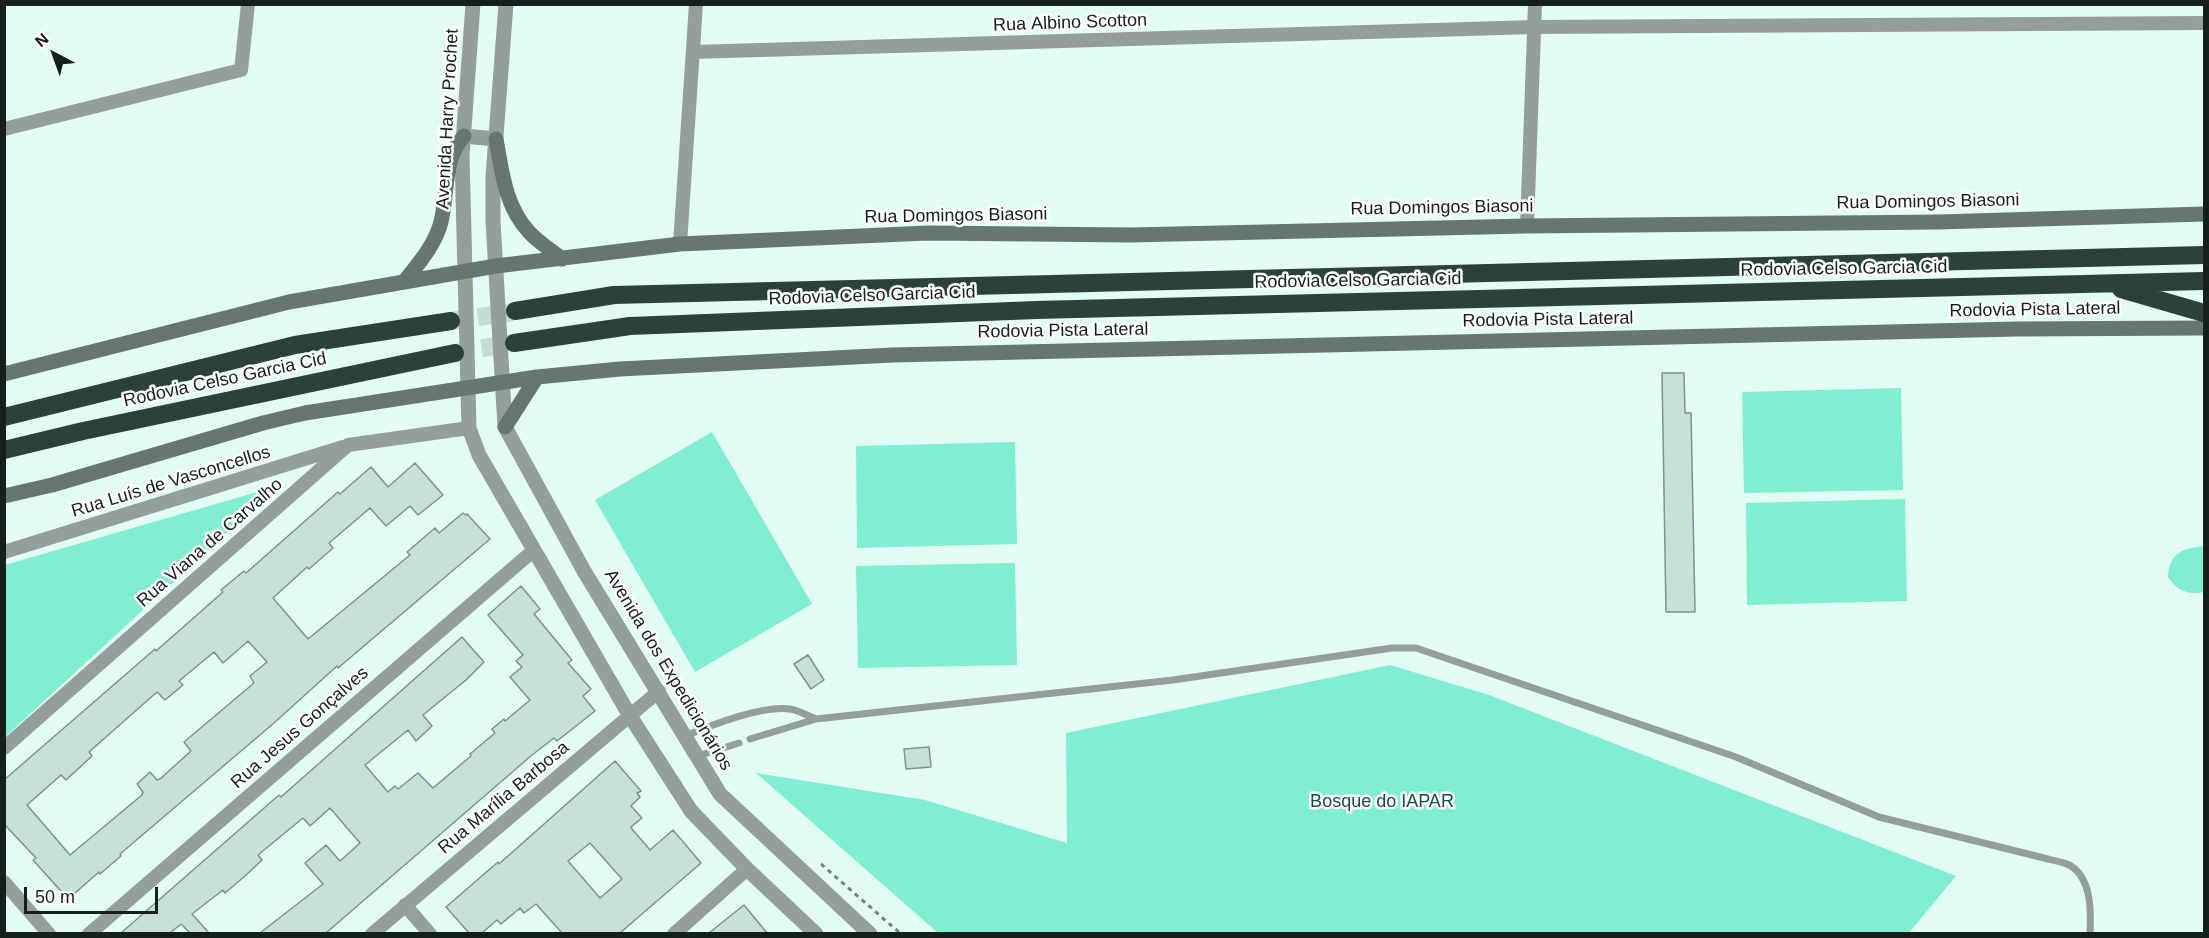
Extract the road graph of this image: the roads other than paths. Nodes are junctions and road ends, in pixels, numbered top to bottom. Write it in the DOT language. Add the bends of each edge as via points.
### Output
graph roads {
  1 [pos="248,4"];
  2 [pos="473,4"];
  3 [pos="506,4"];
  4 [pos="696,4"];
  5 [pos="1535,4"];
  6 [pos="2205,23"];
  7 [pos="1535,27"];
  8 [pos="693,52"];
  9 [pos="4,129"];
  10 [pos="464,136"];
  11 [pos="496,139"];
  12 [pos="2205,214"];
  13 [pos="1527,226"];
  14 [pos="680,244"];
  15 [pos="2205,255"];
  16 [pos="562,259"];
  17 [pos="496,266"];
  18 [pos="465,271"];
  19 [pos="2205,281"];
  20 [pos="404,282"];
  21 [pos="2102,283"];
  22 [pos="515,311"];
  23 [pos="2205,313"];
  24 [pos="451,321"];
  25 [pos="2205,328"];
  26 [pos="514,343"];
  27 [pos="455,353"];
  28 [pos="4,375"];
  29 [pos="537,376"];
  30 [pos="502,383"];
  31 [pos="468,388"];
  32 [pos="4,417"];
  33 [pos="505,427"];
  34 [pos="469,428"];
  35 [pos="348,445"];
  36 [pos="4,450"];
  37 [pos="4,496"];
  38 [pos="534,550"];
  39 [pos="4,552"];
  40 [pos="659,691"];
  41 [pos="630,716"];
  42 [pos="816,719"];
  43 [pos="686,736"];
  44 [pos="750,739"];
  45 [pos="740,743"];
  46 [pos="4,748"];
  47 [pos="698,756"];
  48 [pos="747,869"];
  49 [pos="4,882"];
  50 [pos="405,905"];
  51 [pos="49,933"];
  52 [pos="90,933"];
  53 [pos="372,933"];
  54 [pos="430,933"];
  55 [pos="674,933"];
  56 [pos="816,933"];
  57 [pos="870,933"];
  58 [pos="2090,933"];
  1 -- 9 [label="street" via="241,70"];
  2 -- 10 [label="street, Avenida Harry Prochet"];
  3 -- 11 [label="street"];
  4 -- 8 [label="street"];
  5 -- 7 [label="street"];
  6 -- 7 [label="street, Rua Albino Scotton"];
  7 -- 8 [label="street, Rua Albino Scotton"];
  7 -- 13 [label="street"];
  8 -- 14 [label="street"];
  10 -- 11 [label="street"];
  10 -- 18 [label="street, Avenida Harry Prochet"];
  10 -- 20 [label="main road" via="453,152 441,223 429,251"];
  11 -- 16 [label="main road" via="508,199 519,219 529,233"];
  11 -- 17 [label="street"];
  12 -- 13 [label="main road, Rua Domingos Biasoni" via="1939,222"];
  13 -- 14 [label="main road, Rua Domingos Biasoni" via="1131,235 928,233"];
  14 -- 16 [label="main road"];
  15 -- 22 [label="highway, Rodovia Celso Garcia Cid" via="614,296"];
  16 -- 17 [label="main road"];
  17 -- 18 [label="main road"];
  17 -- 30 [label="street, Avenida dos Expedicionários"];
  18 -- 20 [label="main road"];
  18 -- 31 [label="street, Avenida Harry Prochet"];
  19 -- 21 [label="highway, Rodovia Celso Garcia Cid"];
  20 -- 28 [label="main road" via="289,302"];
  21 -- 23 [label="highway"];
  21 -- 26 [label="highway, Rodovia Celso Garcia Cid" via="1036,310 630,326"];
  24 -- 32 [label="highway, Rodovia Celso Garcia Cid" via="295,345"];
  25 -- 29 [label="main road, Rodovia Pista Lateral" via="2005,329 893,355"];
  27 -- 36 [label="highway, Rodovia Celso Garcia Cid"];
  29 -- 30 [label="main road"];
  29 -- 33 [label="main road"];
  30 -- 31 [label="main road"];
  30 -- 33 [label="street, Avenida dos Expedicionários"];
  31 -- 34 [label="street"];
  31 -- 37 [label="main road" via="305,413"];
  33 -- 40 [label="street, Avenida dos Expedicionários" via="584,571"];
  34 -- 35 [label="street"];
  34 -- 38 [label="street" via="479,455"];
  35 -- 39 [label="street, Rua Luís de Vasconcellos"];
  35 -- 46 [label="street, Rua Viana de Carvalho"];
  38 -- 41 [label="street"];
  38 -- 52 [label="street, Rua Jesus Gonçalves"];
  40 -- 41 [label="street, Rua Marília Barbosa"];
  40 -- 43 [label="street, Avenida dos Expedicionários"];
  41 -- 48 [label="street" via="691,811"];
  41 -- 50 [label="street, Rua Marília Barbosa"];
  42 -- 43 [label="lane" via="791,709 771,709 748,713"];
  42 -- 44 [label="lane"];
  42 -- 58 [label="lane" via="1173,680 1392,648 1416,648 1736,757 1879,817 2071,867 2082,880 2091,905"];
  43 -- 47 [label="street, Avenida dos Expedicionários"];
  45 -- 47 [label="lane"];
  47 -- 57 [label="street, Avenida dos Expedicionários" via="720,794"];
  48 -- 55 [label="street"];
  48 -- 56 [label="street"];
  49 -- 51 [label="street"];
  50 -- 53 [label="street, Rua Marília Barbosa"];
  50 -- 54 [label="street"];
}
